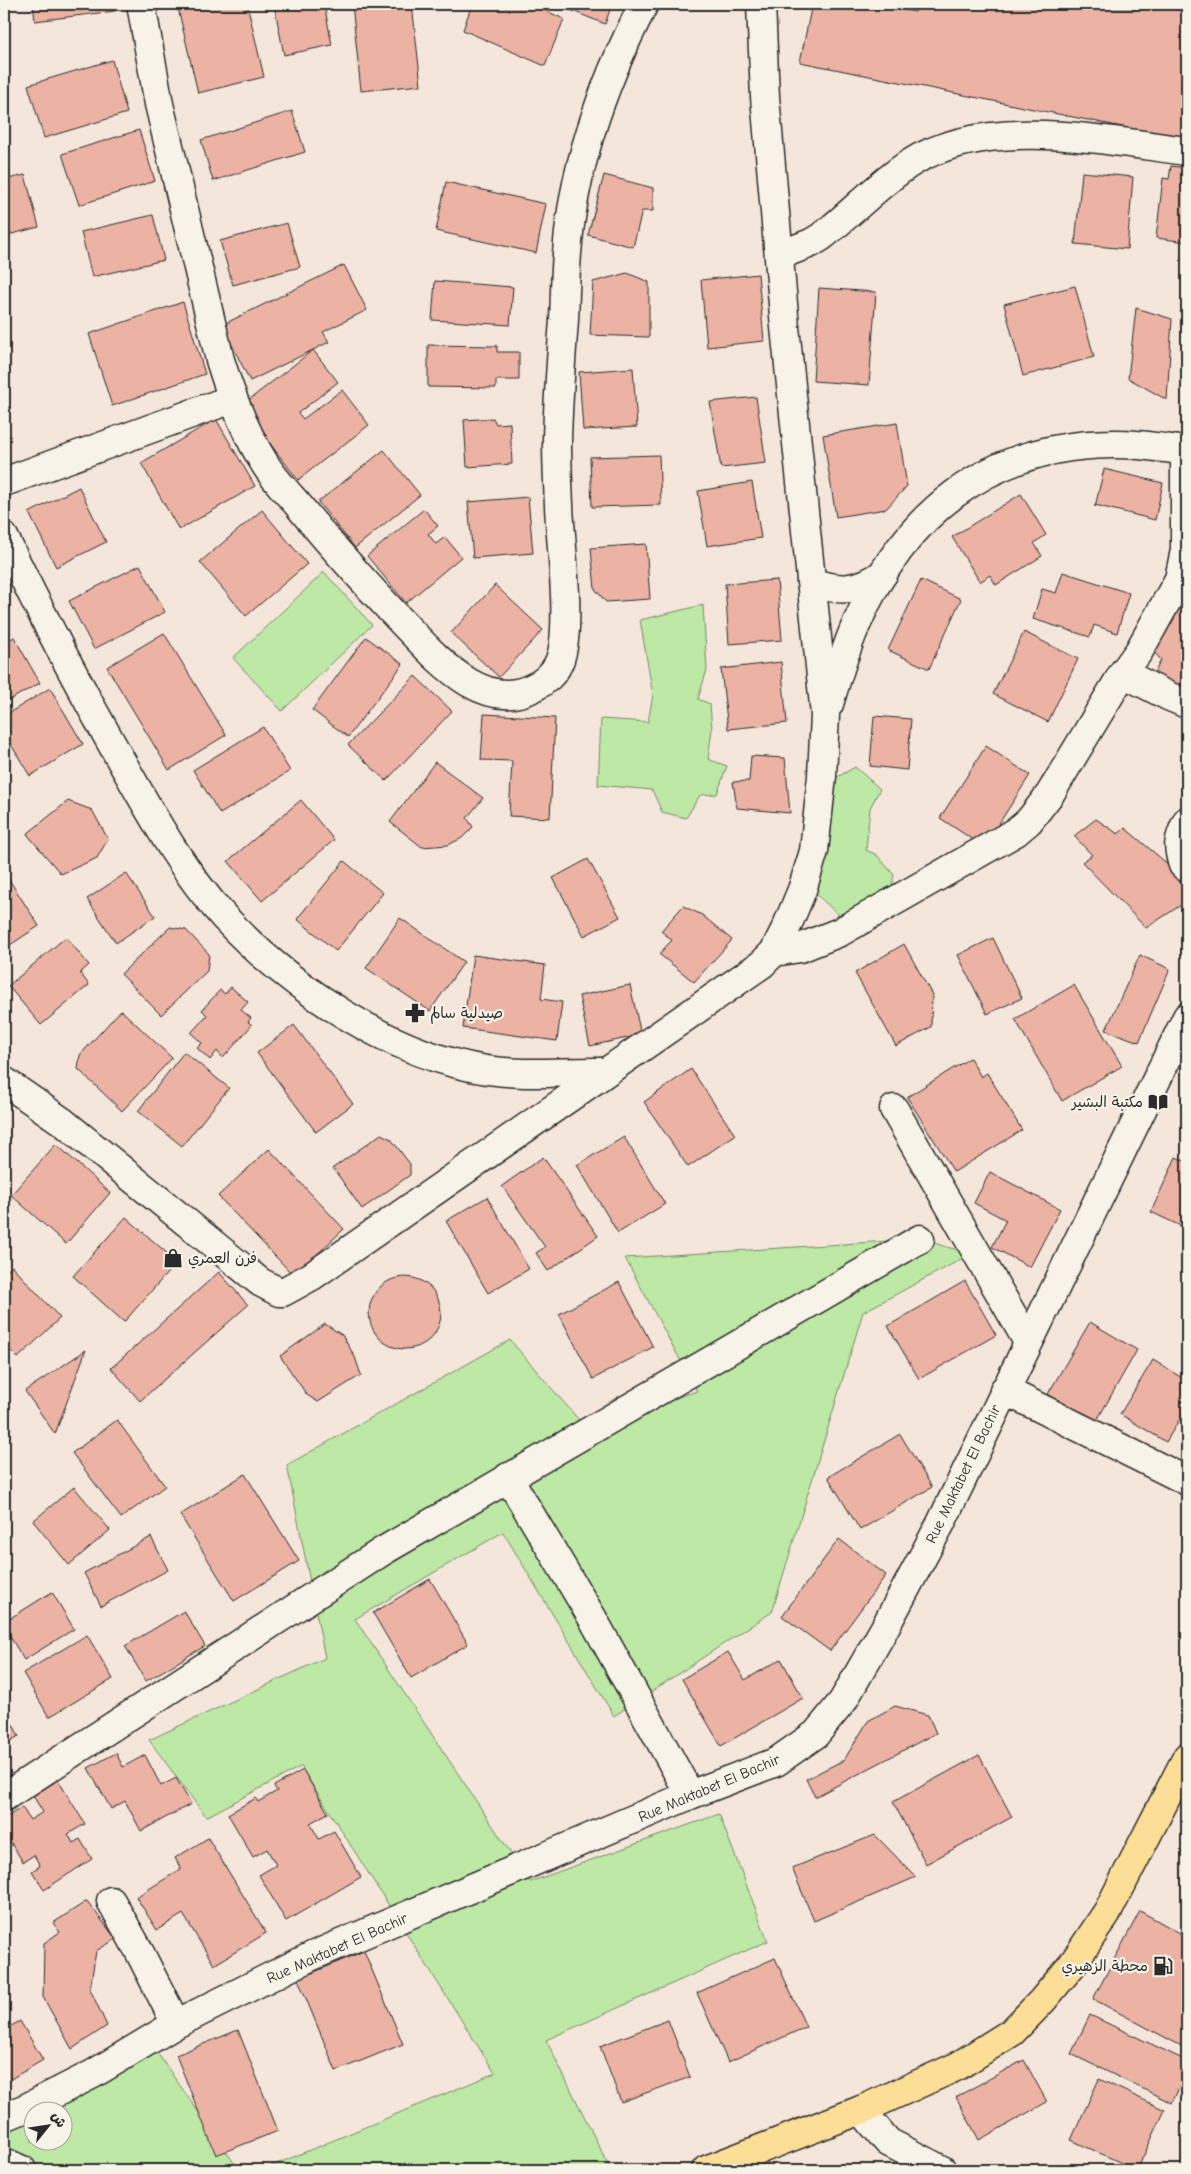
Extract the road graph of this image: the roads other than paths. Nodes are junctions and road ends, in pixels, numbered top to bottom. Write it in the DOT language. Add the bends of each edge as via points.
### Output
graph roads {
  1 [pos="140,4"];
  2 [pos="644,4"];
  3 [pos="761,4"];
  4 [pos="1187,151"];
  5 [pos="780,255"];
  6 [pos="232,399"];
  7 [pos="1186,451"];
  8 [pos="4,482"];
  9 [pos="4,536"];
  10 [pos="883,574"];
  11 [pos="811,582"];
  12 [pos="1123,673"];
  13 [pos="1187,704"];
  14 [pos="825,715"];
  15 [pos="1187,821"];
  16 [pos="1187,868"];
  17 [pos="774,952"];
  18 [pos="1187,1017"];
  19 [pos="605,1072"];
  20 [pos="4,1081"];
  21 [pos="894,1109"];
  22 [pos="920,1239"];
  23 [pos="1028,1342"];
  24 [pos="1004,1390"];
  25 [pos="508,1477"];
  26 [pos="1187,1481"];
  27 [pos="1187,1757"];
  28 [pos="690,1795"];
  29 [pos="4,1797"];
  30 [pos="111,1901"];
  31 [pos="176,2024"];
  32 [pos="860,2110"];
  33 [pos="4,2117"];
  34 [pos="4,2162"];
  35 [pos="22,2170"];
  36 [pos="706,2170"];
  37 [pos="942,2170"];
  1 -- 6 [label="street" via="161,113"];
  2 -- 6 [label="street" via="606,86 576,191 567,252 557,439 564,646 558,666 544,681 526,692 503,695 480,690 460,677 416,636 327,541 266,465"];
  3 -- 5 [label="street"];
  4 -- 5 [label="street" via="1043,135 971,140 942,148 910,163 821,237"];
  5 -- 11 [label="street"];
  6 -- 8 [label="street"];
  7 -- 10 [label="street" via="1112,444 1067,448 1017,460 986,474 947,499 919,527"];
  7 -- 12 [label="street" via="1185,550 1179,579"];
  9 -- 19 [label="street" via="81,688 169,842 224,917 259,950 310,993 406,1048 486,1070 531,1074"];
  10 -- 11 [label="street" via="871,583 850,590"];
  10 -- 14 [label="street" via="856,625"];
  11 -- 14 [label="street"];
  12 -- 13 [label="street"];
  12 -- 17 [label="street" via="1050,794 1016,832 840,932 800,948"];
  14 -- 17 [label="street" via="814,851 802,890"];
  15 -- 16 [label="street" via="1178,847"];
  17 -- 19 [label="street" via="661,1036"];
  18 -- 23 [label="street, Rue Maktabet El Bachir"];
  19 -- 20 [label="street" via="312,1276 283,1292 260,1282 63,1122"];
  21 -- 23 [label="street"];
  22 -- 25 [label="street"];
  23 -- 24 [label="street, Rue Maktabet El Bachir"];
  24 -- 26 [label="street"];
  24 -- 28 [label="street, Rue Maktabet El Bachir" via="941,1523 843,1701 816,1734 776,1762"];
  25 -- 28 [label="street" via="593,1619"];
  25 -- 29 [label="street" via="383,1551"];
  27 -- 32 [label="main road" via="1108,1911 1072,1965 1042,2001 1012,2032 958,2066"];
  28 -- 31 [label="street, Rue Maktabet El Bachir" via="312,1956"];
  30 -- 31 [label="street"];
  31 -- 33 [label="street, Rue Maktabet El Bachir" via="93,2074"];
  32 -- 36 [label="main road"];
  32 -- 37 [label="street" via="888,2142"];
  34 -- 35 [label="street"];
}
